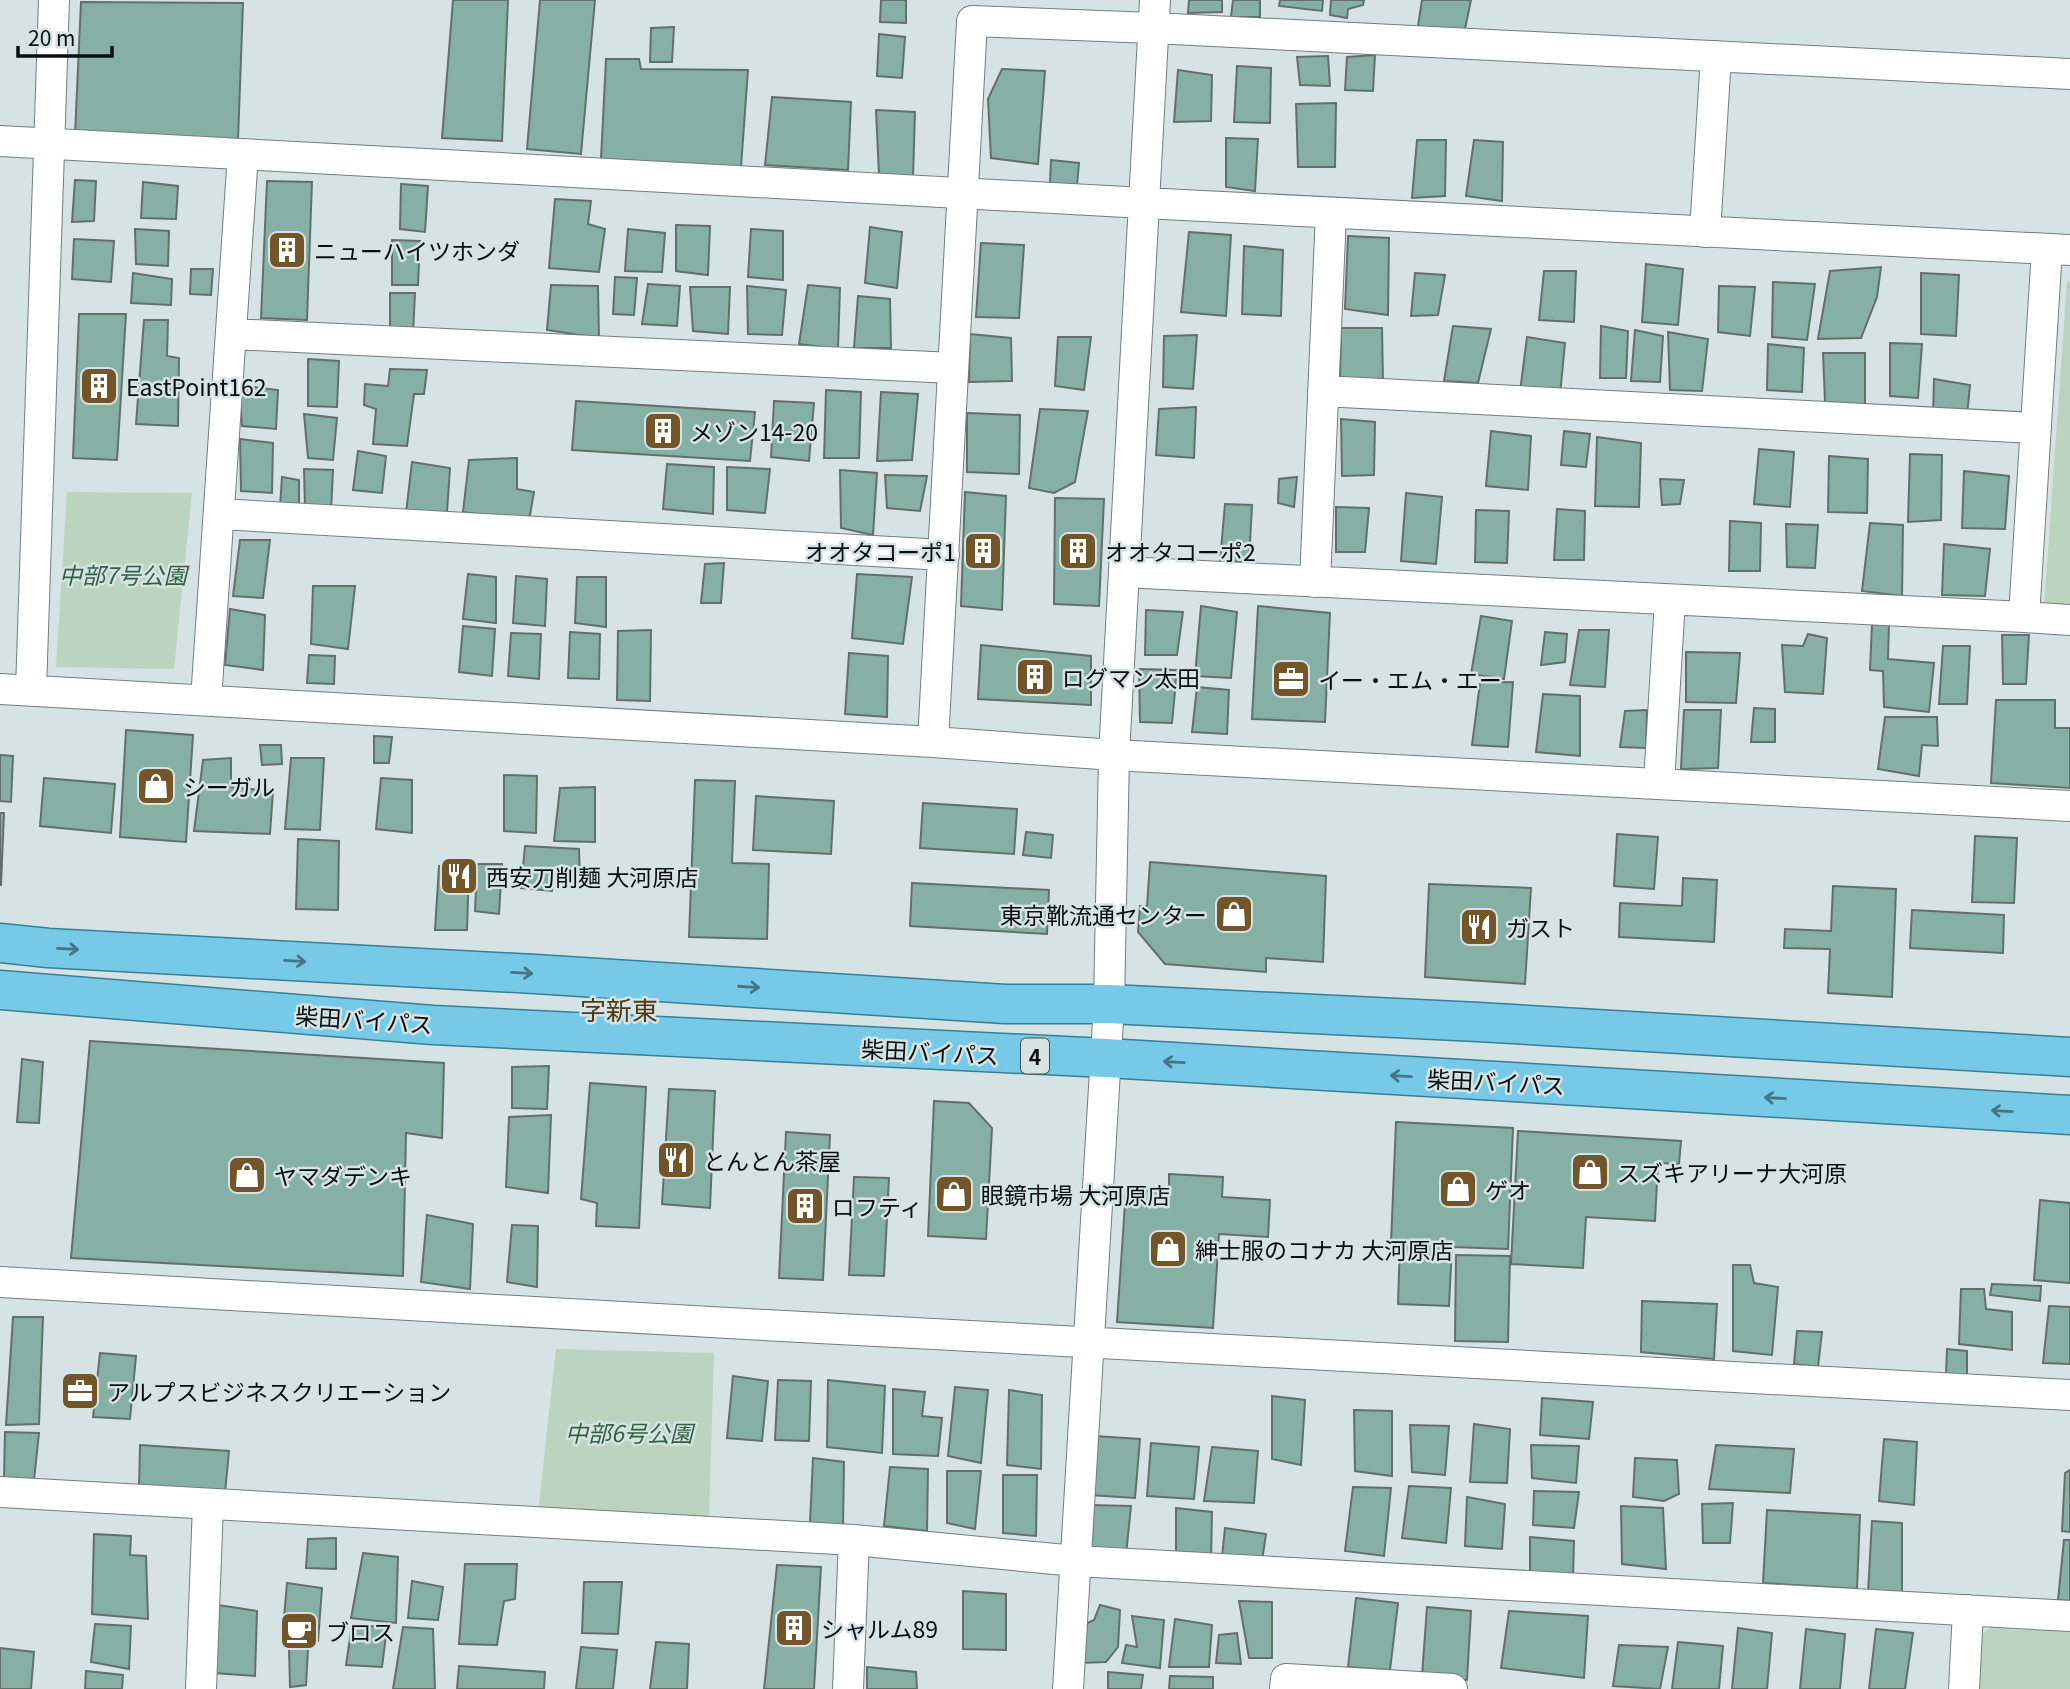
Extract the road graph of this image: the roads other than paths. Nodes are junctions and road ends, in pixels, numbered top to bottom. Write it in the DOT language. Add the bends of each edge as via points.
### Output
graph roads {
  1 [pos="54,0"];
  2 [pos="1154,14"];
  3 [pos="1716,56"];
  4 [pos="2070,74"];
  5 [pos="0,141"];
  6 [pos="49,143"];
  7 [pos="243,154"];
  8 [pos="963,194"];
  9 [pos="1144,203"];
  10 [pos="1331,213"];
  11 [pos="1705,232"];
  12 [pos="2058,250"];
  13 [pos="231,334"];
  14 [pos="953,368"];
  15 [pos="1323,391"];
  16 [pos="2036,428"];
  17 [pos="219,514"];
  18 [pos="943,555"];
  19 [pos="1124,572"];
  20 [pos="1315,582"];
  21 [pos="1670,600"];
  22 [pos="2024,617"];
  23 [pos="2070,620"];
  24 [pos="0,689"];
  25 [pos="31,690"];
  26 [pos="206,700"];
  27 [pos="933,742"];
  28 [pos="1114,755"];
  29 [pos="1659,783"];
  30 [pos="2070,806"];
  31 [pos="0,943"];
  32 [pos="0,990"];
  33 [pos="1109,1004"];
  34 [pos="2070,1057"];
  35 [pos="1106,1058"];
  36 [pos="2070,1115"];
  37 [pos="0,1282"];
  38 [pos="1088,1343"];
  39 [pos="2070,1395"];
  40 [pos="0,1492"];
  41 [pos="208,1504"];
  42 [pos="855,1540"];
  43 [pos="1076,1561"];
  44 [pos="1968,1610"];
  45 [pos="2070,1616"];
  46 [pos="201,1689"];
  47 [pos="848,1689"];
  48 [pos="1068,1689"];
  49 [pos="1285,1689"];
  50 [pos="1452,1689"];
  51 [pos="1964,1689"];
  1 -- 6 [label="street"];
  2 -- 3 [label="street"];
  2 -- 8 [label="street" via="972,21"];
  2 -- 9 [label="street"];
  3 -- 4 [label="street"];
  3 -- 11 [label="street"];
  5 -- 6 [label="street"];
  6 -- 7 [label="street"];
  6 -- 25 [label="street"];
  7 -- 8 [label="street"];
  7 -- 13 [label="street"];
  8 -- 9 [label="street"];
  8 -- 14 [label="street"];
  9 -- 10 [label="street"];
  9 -- 19 [label="street"];
  10 -- 11 [label="street"];
  10 -- 15 [label="street"];
  11 -- 12 [label="street"];
  12 -- 16 [label="street"];
  13 -- 14 [label="street"];
  13 -- 17 [label="street"];
  14 -- 18 [label="street"];
  15 -- 16 [label="street"];
  15 -- 20 [label="street"];
  16 -- 22 [label="street"];
  17 -- 18 [label="street"];
  17 -- 26 [label="street"];
  18 -- 27 [label="street"];
  19 -- 20 [label="street"];
  19 -- 28 [label="street"];
  20 -- 21 [label="street"];
  21 -- 22 [label="street"];
  21 -- 29 [label="street"];
  22 -- 23 [label="street"];
  24 -- 25 [label="street"];
  25 -- 26 [label="street"];
  26 -- 27 [label="street"];
  27 -- 28 [label="street"];
  28 -- 29 [label="street"];
  28 -- 33 [label="street"];
  29 -- 30 [label="street"];
  31 -- 33 [label="highway, one-way" via="1005,1004"];
  32 -- 35 [label="highway, 柴田バイパス / 4" via="433,1025"];
  33 -- 34 [label="highway"];
  33 -- 35 [label="street"];
  36 -- 35 [label="highway, 柴田バイパス / 4, one-way"];
  35 -- 38 [label="street"];
  37 -- 38 [label="street"];
  38 -- 39 [label="street"];
  38 -- 43 [label="street"];
  40 -- 41 [label="street"];
  41 -- 42 [label="street"];
  41 -- 46 [label="street"];
  42 -- 43 [label="street"];
  42 -- 47 [label="street"];
  43 -- 44 [label="street"];
  43 -- 48 [label="street"];
  44 -- 45 [label="street"];
  44 -- 51 [label="street"];
  49 -- 50 [label="street" via="1286,1679"];
}
